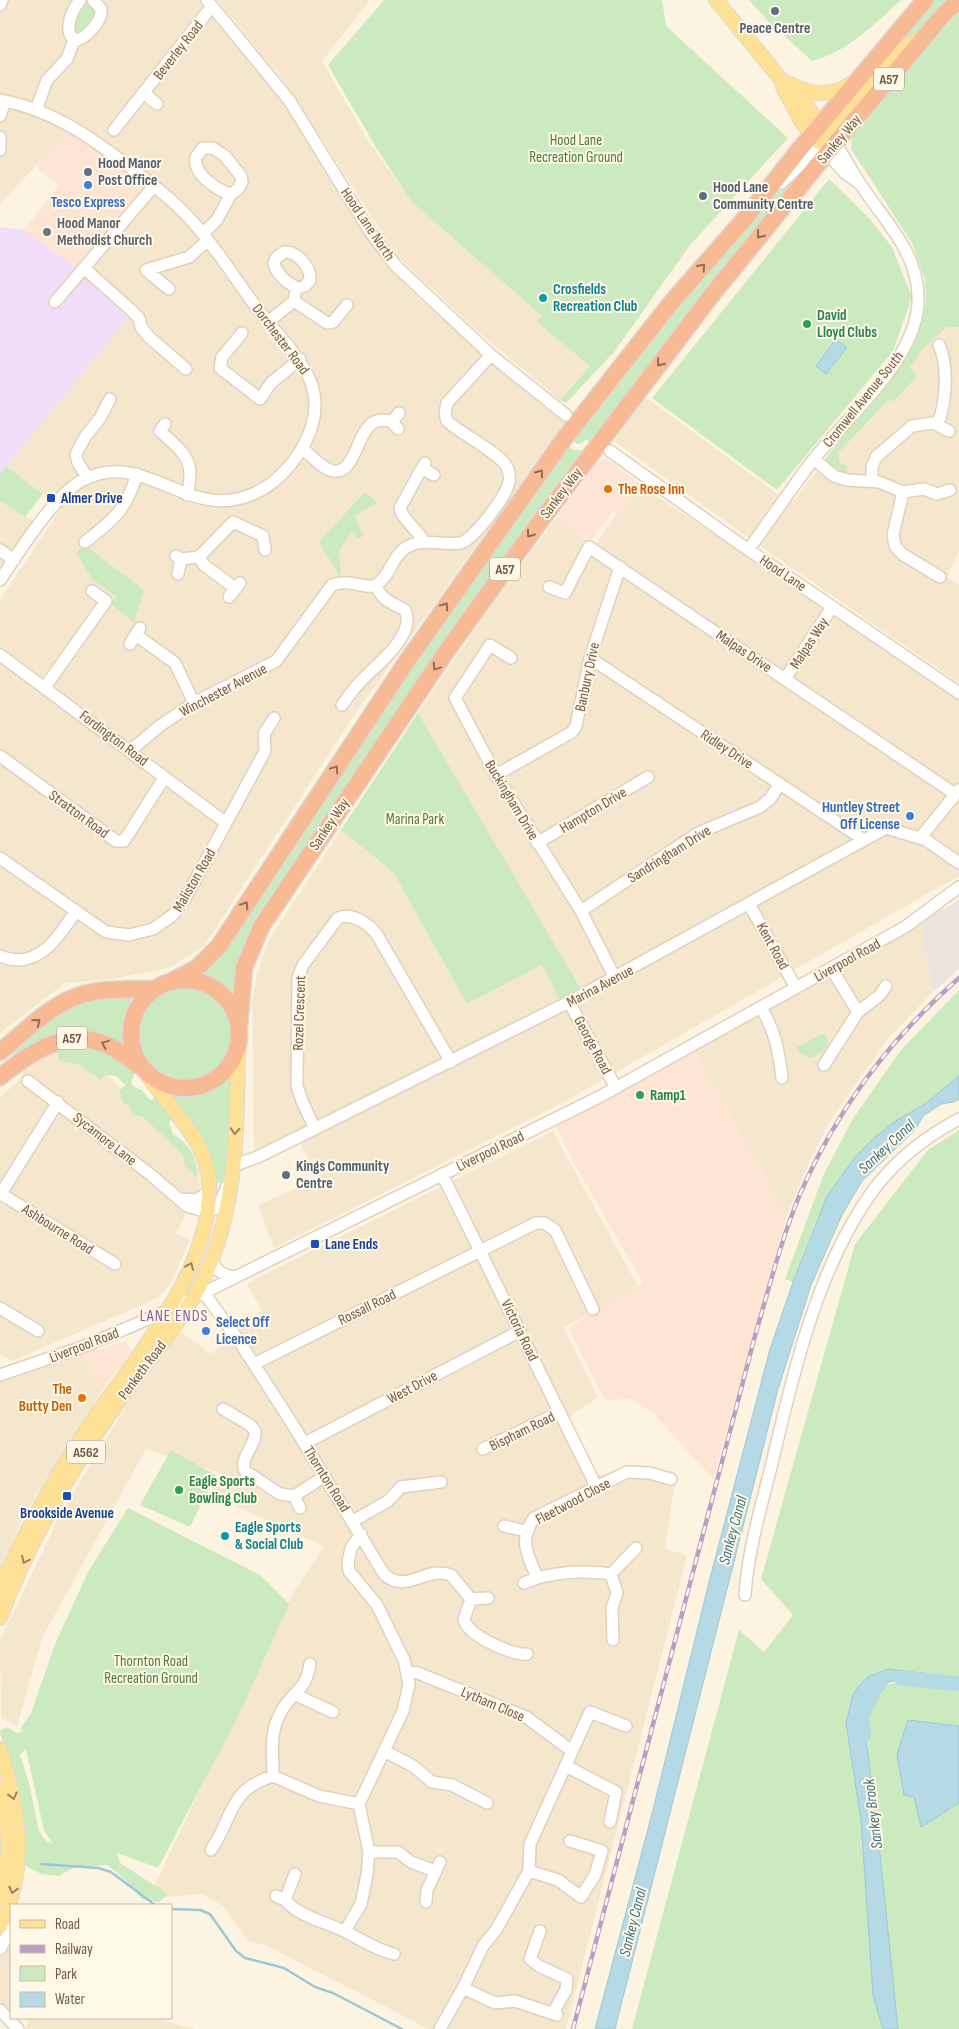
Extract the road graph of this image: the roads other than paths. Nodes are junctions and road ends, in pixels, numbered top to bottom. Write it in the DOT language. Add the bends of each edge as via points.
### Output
graph roads {
  1 [pos="2,0"];
  2 [pos="79,0"];
  3 [pos="93,0"];
  4 [pos="716,0"];
  5 [pos="925,0"];
  6 [pos="959,0"];
  7 [pos="210,3"];
  8 [pos="0,5"];
  9 [pos="74,40"];
  10 [pos="779,77"];
  11 [pos="858,80"];
  12 [pos="144,93"];
  13 [pos="2,100"];
  14 [pos="157,104"];
  15 [pos="36,110"];
  16 [pos="0,116"];
  17 [pos="114,130"];
  18 [pos="0,137"];
  19 [pos="824,139"];
  20 [pos="0,150"];
  21 [pos="154,186"];
  22 [pos="230,194"];
  23 [pos="206,237"];
  24 [pos="85,269"];
  25 [pos="297,288"];
  26 [pos="169,289"];
  27 [pos="294,301"];
  28 [pos="55,302"];
  29 [pos="348,305"];
  30 [pos="268,322"];
  31 [pos="242,333"];
  32 [pos="937,344"];
  33 [pos="491,355"];
  34 [pos="300,360"];
  35 [pos="186,369"];
  36 [pos="110,399"];
  37 [pos="566,415"];
  38 [pos="396,421"];
  39 [pos="164,424"];
  40 [pos="938,424"];
  41 [pos="949,431"];
  42 [pos="302,448"];
  43 [pos="610,451"];
  44 [pos="814,459"];
  45 [pos="137,474"];
  46 [pos="434,475"];
  47 [pos="88,478"];
  48 [pos="872,482"];
  49 [pos="951,489"];
  50 [pos="904,492"];
  51 [pos="187,495"];
  52 [pos="230,501"];
  53 [pos="233,522"];
  54 [pos="85,542"];
  55 [pos="424,542"];
  56 [pos="749,549"];
  57 [pos="0,550"];
  58 [pos="265,550"];
  59 [pos="199,556"];
  60 [pos="14,560"];
  61 [pos="620,567"];
  62 [pos="178,574"];
  63 [pos="940,577"];
  64 [pos="0,580"];
  65 [pos="375,585"];
  66 [pos="549,587"];
  67 [pos="235,589"];
  68 [pos="92,591"];
  69 [pos="832,607"];
  70 [pos="135,636"];
  71 [pos="590,658"];
  72 [pos="2,661"];
  73 [pos="512,663"];
  74 [pos="785,679"];
  75 [pos="45,687"];
  76 [pos="959,693"];
  77 [pos="194,703"];
  78 [pos="342,705"];
  79 [pos="274,718"];
  80 [pos="131,750"];
  81 [pos="0,756"];
  82 [pos="496,775"];
  83 [pos="648,777"];
  84 [pos="164,778"];
  85 [pos="780,784"];
  86 [pos="957,792"];
  87 [pos="226,823"];
  88 [pos="920,838"];
  89 [pos="864,840"];
  90 [pos="537,843"];
  91 [pos="0,858"];
  92 [pos="959,863"];
  93 [pos="959,887"];
  94 [pos="749,904"];
  95 [pos="581,911"];
  96 [pos="75,912"];
  97 [pos="0,956"];
  98 [pos="831,968"];
  99 [pos="615,978"];
  100 [pos="172,981"];
  101 [pos="886,986"];
  102 [pos="796,988"];
  103 [pos="154,989"];
  104 [pos="569,1002"];
  105 [pos="761,1008"];
  106 [pos="858,1012"];
  107 [pos="239,1028"];
  108 [pos="238,1046"];
  109 [pos="0,1052"];
  110 [pos="451,1062"];
  111 [pos="824,1065"];
  112 [pos="4,1069"];
  113 [pos="146,1073"];
  114 [pos="782,1078"];
  115 [pos="28,1081"];
  116 [pos="616,1088"];
  117 [pos="58,1102"];
  118 [pos="959,1119"];
  119 [pos="315,1129"];
  120 [pos="233,1168"];
  121 [pos="442,1174"];
  122 [pos="208,1192"];
  123 [pos="0,1194"];
  124 [pos="180,1198"];
  125 [pos="207,1212"];
  126 [pos="481,1251"];
  127 [pos="213,1257"];
  128 [pos="115,1264"];
  129 [pos="236,1276"];
  130 [pos="198,1295"];
  131 [pos="0,1308"];
  132 [pos="593,1309"];
  133 [pos="168,1310"];
  134 [pos="34,1327"];
  135 [pos="520,1331"];
  136 [pos="254,1364"];
  137 [pos="0,1375"];
  138 [pos="116,1397"];
  139 [pos="222,1408"];
  140 [pos="560,1412"];
  141 [pos="304,1444"];
  142 [pos="483,1449"];
  143 [pos="325,1476"];
  144 [pos="672,1480"];
  145 [pos="440,1482"];
  146 [pos="596,1486"];
  147 [pos="294,1496"];
  148 [pos="300,1508"];
  149 [pos="353,1521"];
  150 [pos="504,1526"];
  151 [pos="35,1528"];
  152 [pos="526,1531"];
  153 [pos="361,1534"];
  154 [pos="636,1548"];
  155 [pos="611,1574"];
  156 [pos="537,1578"];
  157 [pos="524,1583"];
  158 [pos="0,1588"];
  159 [pos="745,1595"];
  160 [pos="471,1598"];
  161 [pos="488,1598"];
  162 [pos="0,1618"];
  163 [pos="613,1640"];
  164 [pos="528,1653"];
  165 [pos="311,1661"];
  166 [pos="407,1672"];
  167 [pos="296,1695"];
  168 [pos="332,1712"];
  169 [pos="626,1726"];
  170 [pos="0,1750"];
  171 [pos="572,1751"];
  172 [pos="386,1752"];
  173 [pos="566,1766"];
  174 [pos="273,1776"];
  175 [pos="0,1790"];
  176 [pos="487,1803"];
  177 [pos="359,1804"];
  178 [pos="610,1822"];
  179 [pos="570,1841"];
  180 [pos="14,1851"];
  181 [pos="210,1851"];
  182 [pos="369,1852"];
  183 [pos="529,1871"];
  184 [pos="296,1874"];
  185 [pos="0,1896"];
  186 [pos="426,1902"];
  187 [pos="10,1904"];
  188 [pos="10,1904"];
  189 [pos="5,1921"];
  190 [pos="345,1931"];
  191 [pos="540,1931"];
  192 [pos="0,1949"];
  193 [pos="396,1954"];
  194 [pos="463,1988"];
  195 [pos="0,2010"];
  196 [pos="18,2029"];
  197 [pos="440,2029"];
  1 -- 8 [label="street"];
  2 -- 9 [label="street" via="68,26"];
  3 -- 9 [label="street" via="101,9 101,17 83,38"];
  4 -- 10 [label="main road"];
  5 -- 11 [label="highway, Sankey Way / A57"];
  6 -- 19 [label="highway, Sankey Way / A57"];
  7 -- 12 [label="street, Beverley Road"];
  7 -- 33 [label="street, Hood Lane North" via="289,100 384,251 410,281"];
  9 -- 15 [label="street" via="67,59 47,80"];
  10 -- 11 [label="main road" via="803,91 816,94 840,90"];
  10 -- 19 [label="main road" via="798,115"];
  11 -- 19 [label="highway, Sankey Way / A57"];
  12 -- 14 [label="street, Beverley Road"];
  12 -- 17 [label="street, Beverley Road"];
  13 -- 15 [label="street, Dorchester Road"];
  13 -- 16 [label="street"];
  15 -- 21 [label="street, Dorchester Road" via="84,132"];
  18 -- 20 [label="street"];
  19 -- 44 [label="street, Cromwell Avenue South" via="852,167 860,184 886,216 907,254 917,285 912,333 894,364"];
  100 -- 19 [label="highway, Sankey Way / A57, one-way" via="197,968 218,946 405,664 564,439 670,304 747,216"];
  19 -- 107 [label="highway, Sankey Way / A57, one-way" via="717,288 492,587 289,882 253,942 244,968"];
  21 -- 23 [label="street, Dorchester Road"];
  21 -- 24 [label="street"];
  22 -- 23 [label="street"];
  23 -- 26 [label="street" via="189,257 146,270"];
  23 -- 30 [label="street, Dorchester Road"];
  24 -- 28 [label="street"];
  24 -- 35 [label="street" via="139,318 149,338"];
  25 -- 27 [label="street"];
  27 -- 29 [label="street" via="327,323"];
  27 -- 30 [label="street"];
  30 -- 34 [label="street, Dorchester Road"];
  31 -- 34 [label="street" via="222,357 220,368 260,400 271,383"];
  32 -- 40 [label="street" via="944,360 944,408"];
  33 -- 37 [label="street, Hood Lane North"];
  33 -- 55 [label="street" via="448,403 445,414 451,425 504,463 510,475 509,482 475,534 468,539 460,543"];
  34 -- 42 [label="street, Dorchester Road" via="313,385 314,396 313,418"];
  36 -- 47 [label="street" via="76,454"];
  38 -- 42 [label="street" via="370,424 364,430 362,451 339,470 332,471"];
  39 -- 51 [label="street" via="160,431 188,461 192,471"];
  40 -- 41 [label="street"];
  40 -- 48 [label="street" via="926,422 912,426 880,453 874,462"];
  42 -- 52 [label="street, Dorchester Road" via="271,484"];
  43 -- 56 [label="street, Hood Lane"];
  44 -- 48 [label="street" via="840,478"];
  44 -- 56 [label="street, Cromwell Avenue South"];
  45 -- 47 [label="street, Dorchester Road" via="112,472"];
  45 -- 51 [label="street, Dorchester Road"];
  45 -- 54 [label="street" via="125,506 111,522"];
  46 -- 55 [label="street" via="423,465 400,508"];
  47 -- 60 [label="street, Dorchester Road" via="65,493"];
  48 -- 50 [label="street" via="884,483"];
  49 -- 50 [label="street" via="937,494 924,489"];
  50 -- 63 [label="street" via="893,535 895,546 902,554"];
  51 -- 52 [label="street, Dorchester Road" via="209,501"];
  52 -- 53 [label="street"];
  53 -- 58 [label="street" via="263,536"];
  53 -- 59 [label="street"];
  55 -- 65 [label="street" via="405,548 386,576"];
  56 -- 69 [label="street, Hood Lane"];
  57 -- 60 [label="street"];
  59 -- 62 [label="street" via="177,557"];
  59 -- 67 [label="street" via="204,565"];
  60 -- 64 [label="street, Dorchester Road"];
  61 -- 66 [label="street, Malpas Drive" via="589,547 565,593"];
  61 -- 71 [label="street, Banbury Drive"];
  61 -- 74 [label="street, Malpas Drive"];
  65 -- 77 [label="street, Winchester Avenue" via="367,587 346,582 332,585 276,662"];
  65 -- 78 [label="street" via="388,603 405,610 407,624 388,656 361,680"];
  68 -- 75 [label="street" via="106,602"];
  69 -- 74 [label="street, Malpas Way"];
  69 -- 76 [label="street, Hood Lane"];
  70 -- 77 [label="street" via="175,663"];
  71 -- 82 [label="street, Banbury Drive" via="572,732"];
  71 -- 85 [label="street, Ridley Drive"];
  72 -- 75 [label="street, Fordington Road"];
  73 -- 82 [label="street, Buckingham Drive" via="490,645 455,698"];
  74 -- 86 [label="street, Malpas Drive"];
  75 -- 80 [label="street, Fordington Road"];
  77 -- 80 [label="street, Winchester Avenue"];
  79 -- 87 [label="street, Maliston Road" via="264,734 265,751"];
  80 -- 84 [label="street, Fordington Road"];
  81 -- 84 [label="street, Stratton Road" via="116,841 124,841"];
  82 -- 90 [label="street, Buckingham Drive"];
  83 -- 90 [label="street, Hampton Drive"];
  84 -- 87 [label="street, Fordington Road"];
  85 -- 89 [label="street, Ridley Drive"];
  85 -- 95 [label="street, Sandringham Drive" via="760,807 698,833"];
  86 -- 88 [label="street"];
  87 -- 96 [label="street, Maliston Road" via="178,909 153,929 129,935 106,932"];
  88 -- 89 [label="street, Marina Avenue" via="886,828"];
  88 -- 92 [label="street, Marina Avenue"];
  89 -- 94 [label="street, Marina Avenue"];
  90 -- 95 [label="street, Buckingham Drive"];
  91 -- 96 [label="street, Maliston Road"];
  93 -- 98 [label="street, Liverpool Road" via="905,927"];
  94 -- 99 [label="street, Marina Avenue"];
  94 -- 102 [label="street, Kent Road"];
  95 -- 99 [label="street, Buckingham Drive"];
  96 -- 97 [label="street" via="56,941 38,955 15,960"];
  98 -- 102 [label="street, Liverpool Road"];
  98 -- 106 [label="street"];
  99 -- 104 [label="street, Marina Avenue"];
  100 -- 103 [label="highway, A57"];
  100 -- 107 [label="highway, A57" via="196,981 219,992 230,1004"];
  101 -- 106 [label="street" via="880,995"];
  102 -- 105 [label="street, Liverpool Road"];
  109 -- 103 [label="highway, A57, one-way" via="48,1012 76,996 93,991"];
  103 -- 113 [label="highway, A57" via="138,1008 130,1031 132,1047"];
  104 -- 110 [label="street, Marina Avenue"];
  104 -- 116 [label="street, George Road"];
  105 -- 114 [label="street" via="777,1041"];
  105 -- 116 [label="street, Liverpool Road"];
  106 -- 111 [label="street"];
  107 -- 108 [label="highway, A57"];
  108 -- 113 [label="highway, A57" via="231,1062 207,1084 175,1088"];
  108 -- 120 [label="main road, Penketh Road / A562, one-way"];
  110 -- 119 [label="street, Marina Avenue"];
  110 -- 119 [label="street, Rozel Crescent" via="376,933 351,916 338,918 303,965 298,978 297,1086"];
  113 -- 112 [label="highway, A57, one-way" via="109,1045 91,1039 71,1038 41,1047"];
  113 -- 122 [label="main road, Penketh Road / A562" via="196,1141 208,1173"];
  115 -- 117 [label="street, Sycamore Lane"];
  116 -- 121 [label="street, Liverpool Road"];
  117 -- 123 [label="street"];
  117 -- 124 [label="street, Sycamore Lane"];
  118 -- 159 [label="street" via="924,1140 876,1188 846,1236 821,1289 787,1400 752,1547"];
  119 -- 120 [label="street, Marina Avenue"];
  120 -- 125 [label="street" via="220,1203"];
  120 -- 127 [label="main road, Penketh Road / A562" via="224,1222"];
  121 -- 126 [label="street, Victoria Road"];
  121 -- 129 [label="street, Liverpool Road"];
  122 -- 124 [label="street" via="197,1200"];
  122 -- 125 [label="main road, Penketh Road / A562"];
  123 -- 128 [label="street, Ashbourne Road"];
  124 -- 125 [label="street, Sycamore Lane" via="191,1208"];
  133 -- 125 [label="main road, Penketh Road / A562, one-way" via="198,1244"];
  126 -- 132 [label="street, Rossall Road" via="536,1223 549,1224 555,1230"];
  126 -- 135 [label="street, Victoria Road"];
  126 -- 136 [label="street, Rossall Road"];
  127 -- 129 [label="street" via="219,1271"];
  127 -- 130 [label="main road, Penketh Road / A562"];
  129 -- 130 [label="street, Liverpool Road"];
  130 -- 133 [label="street, Liverpool Road"];
  130 -- 136 [label="street, Thornton Road"];
  130 -- 138 [label="main road, Penketh Road / A562"];
  131 -- 134 [label="street"];
  133 -- 137 [label="street, Liverpool Road" via="70,1351"];
  133 -- 138 [label="main road, Penketh Road / A562"];
  135 -- 140 [label="street, Victoria Road"];
  135 -- 141 [label="street, West Drive"];
  136 -- 141 [label="street, Thornton Road"];
  138 -- 151 [label="main road, Penketh Road / A562" via="68,1480"];
  139 -- 147 [label="street" via="255,1431 255,1440 244,1463 245,1471 280,1494"];
  140 -- 142 [label="street, Bispham Road"];
  140 -- 146 [label="street, Victoria Road"];
  141 -- 143 [label="street, Thornton Road"];
  143 -- 147 [label="street"];
  143 -- 149 [label="street, Thornton Road"];
  144 -- 146 [label="street, Fleetwood Close" via="650,1473 627,1472"];
  145 -- 149 [label="street" via="401,1487 388,1501"];
  146 -- 152 [label="street, Fleetwood Close" via="534,1518"];
  147 -- 148 [label="street"];
  149 -- 153 [label="street, Thornton Road"];
  150 -- 152 [label="street"];
  151 -- 158 [label="main road, Penketh Road / A562"];
  151 -- 162 [label="main road, Penketh Road / A562, one-way"];
  152 -- 156 [label="street, Fleetwood Close" via="525,1545"];
  153 -- 160 [label="street, Thornton Road" via="384,1574 392,1580 406,1582 432,1572 447,1573"];
  153 -- 166 [label="street" via="351,1548 349,1571 376,1605"];
  154 -- 155 [label="street"];
  155 -- 156 [label="street" via="585,1571"];
  155 -- 163 [label="street" via="617,1593 612,1608"];
  156 -- 157 [label="street"];
  160 -- 161 [label="street"];
  160 -- 164 [label="street" via="464,1620 469,1630 510,1652"];
  165 -- 167 [label="street" via="305,1684"];
  166 -- 171 [label="street, Lytham Close" via="418,1673 526,1717"];
  166 -- 172 [label="street" via="407,1700"];
  167 -- 168 [label="street"];
  167 -- 174 [label="street" via="281,1710 272,1732"];
  169 -- 171 [label="street" via="590,1712"];
  170 -- 180 [label="main road, one-way" via="15,1801"];
  171 -- 173 [label="street"];
  172 -- 176 [label="street" via="413,1766 432,1782 452,1786"];
  172 -- 177 [label="street"];
  173 -- 178 [label="street" via="616,1792"];
  173 -- 183 [label="street" via="530,1844"];
  174 -- 177 [label="street" via="319,1796"];
  174 -- 181 [label="street" via="257,1781 241,1794"];
  175 -- 180 [label="main road"];
  177 -- 182 [label="street"];
  179 -- 183 [label="street" via="602,1851 595,1875 581,1897 558,1880"];
  180 -- 185 [label="main road"];
  180 -- 187 [label="main road, one-way" via="15,1888"];
  182 -- 186 [label="street" via="398,1852 411,1862 438,1866 427,1890"];
  182 -- 190 [label="street" via="361,1904"];
  183 -- 194 [label="street" via="496,1930 483,1946"];
  184 -- 190 [label="street" via="280,1898 300,1913"];
  188 -- 189 [label="main road, one-way"];
  189 -- 192 [label="street"];
  190 -- 193 [label="street" via="377,1949"];
  191 -- 194 [label="street" via="530,1959 567,1979 566,1990 555,2014 515,2001 495,2003"];
  194 -- 197 [label="street"];
  195 -- 196 [label="street"];
}
